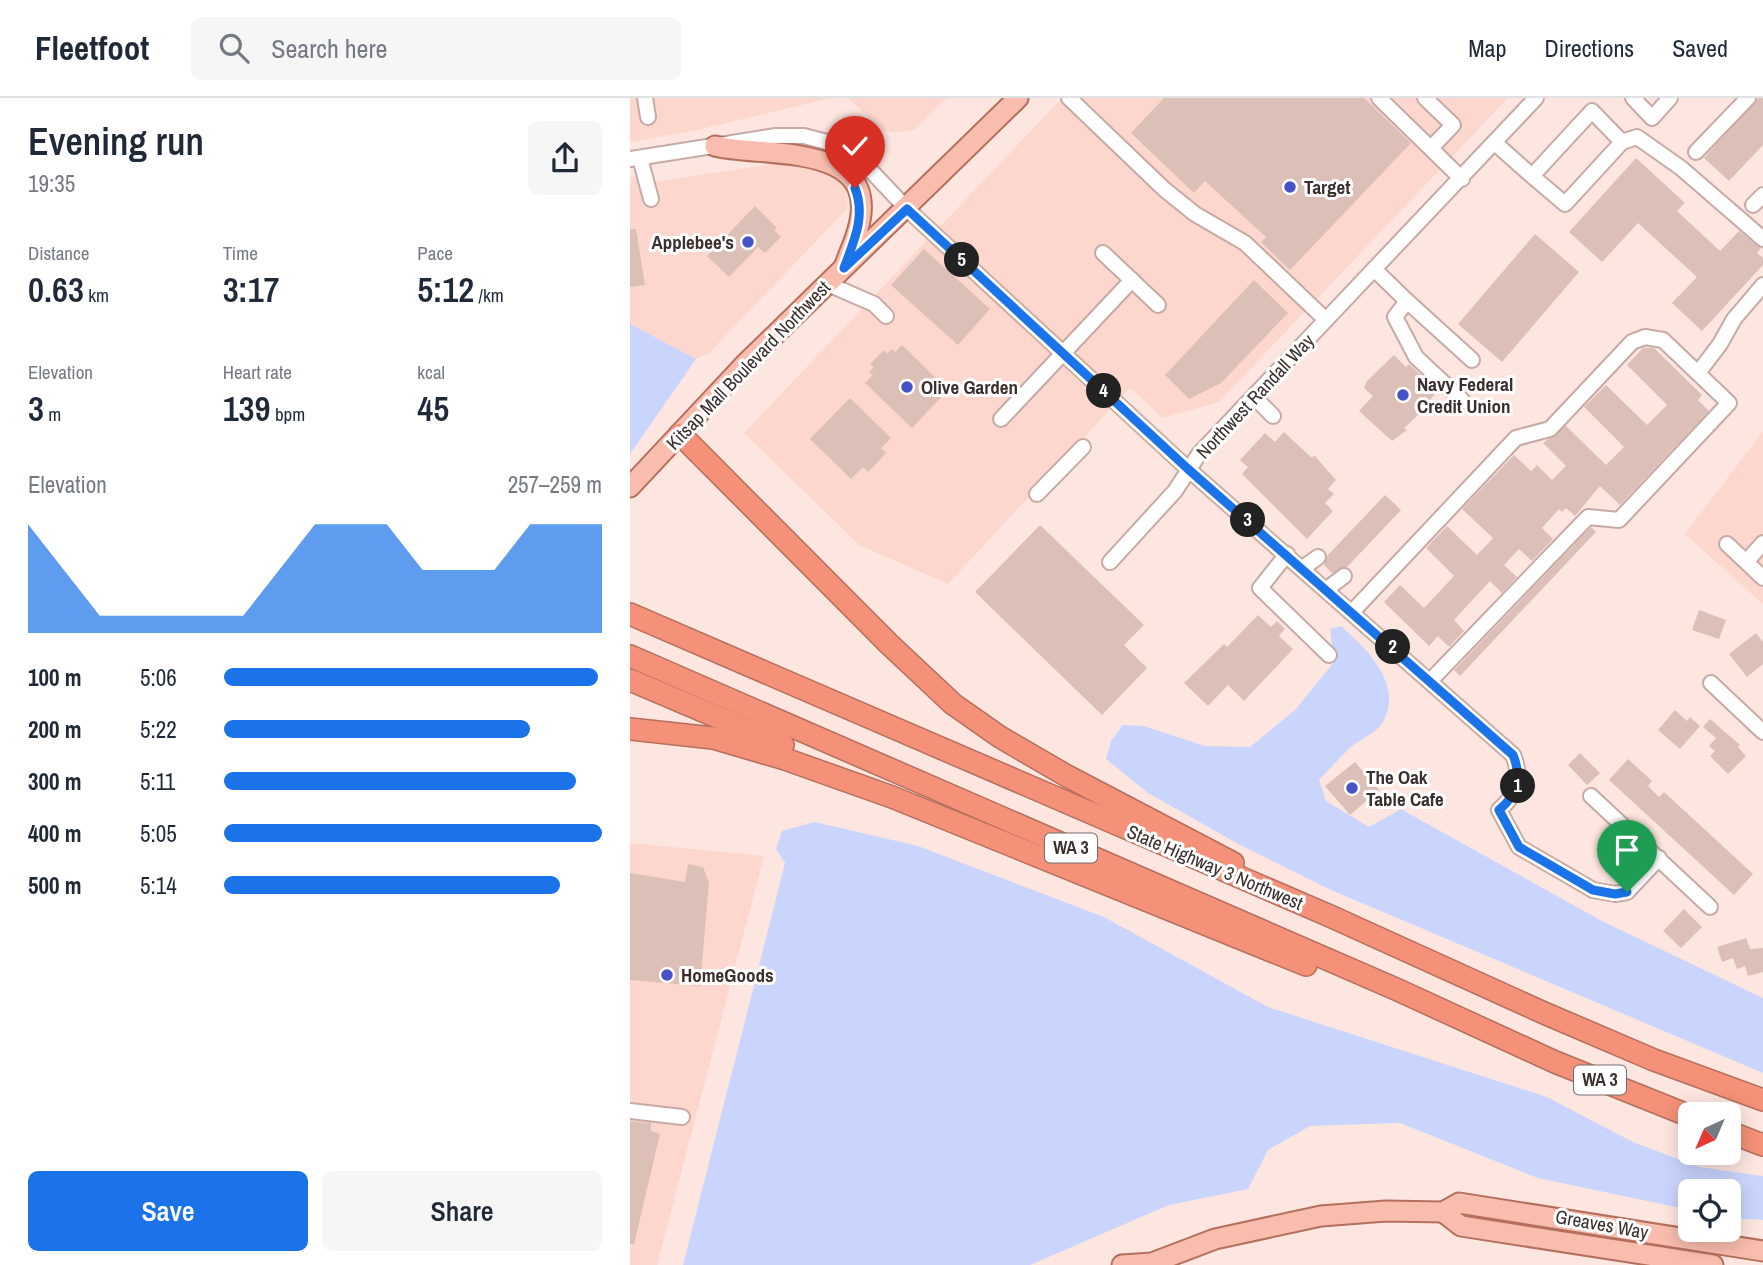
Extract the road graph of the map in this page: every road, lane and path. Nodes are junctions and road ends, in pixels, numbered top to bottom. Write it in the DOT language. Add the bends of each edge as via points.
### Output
graph roads {
  1 [pos="645,98"];
  2 [pos="1018,98"];
  3 [pos="1069,98"];
  4 [pos="1379,98"];
  5 [pos="1425,98"];
  6 [pos="1536,98"];
  7 [pos="1633,98"];
  8 [pos="1670,98"];
  9 [pos="1748,98"];
  10 [pos="648,117"];
  11 [pos="1495,142"];
  12 [pos="1622,142"];
  13 [pos="715,146"];
  14 [pos="1431,148"];
  15 [pos="1696,152"];
  16 [pos="635,158"];
  17 [pos="1532,176"];
  18 [pos="1462,178"];
  19 [pos="651,199"];
  20 [pos="907,209"];
  21 [pos="1763,239"];
  22 [pos="1103,253"];
  23 [pos="844,268"];
  24 [pos="1374,269"];
  25 [pos="1132,280"];
  26 [pos="828,284"];
  27 [pos="1763,285"];
  28 [pos="1407,300"];
  29 [pos="1158,305"];
  30 [pos="886,316"];
  31 [pos="1326,320"];
  32 [pos="1062,354"];
  33 [pos="1472,360"];
  34 [pos="1698,373"];
  35 [pos="1254,397"];
  36 [pos="1462,401"];
  37 [pos="1273,416"];
  38 [pos="1000,419"];
  39 [pos="680,434"];
  40 [pos="1083,447"];
  41 [pos="1188,469"];
  42 [pos="630,487"];
  43 [pos="1037,494"];
  44 [pos="1763,543"];
  45 [pos="1727,544"];
  46 [pos="1287,554"];
  47 [pos="1318,557"];
  48 [pos="1747,561"];
  49 [pos="1110,562"];
  50 [pos="1303,568"];
  51 [pos="1344,576"];
  52 [pos="1763,578"];
  53 [pos="1327,589"];
  54 [pos="1353,611"];
  55 [pos="630,614"];
  56 [pos="1329,655"];
  57 [pos="630,656"];
  58 [pos="630,680"];
  59 [pos="1431,680"];
  60 [pos="1711,682"];
  61 [pos="630,729"];
  62 [pos="1763,732"];
  63 [pos="1591,796"];
  64 [pos="892,797"];
  65 [pos="1659,858"];
  66 [pos="1710,907"];
  67 [pos="1330,916"];
  68 [pos="1510,1043"];
  69 [pos="1763,1100"];
  70 [pos="630,1111"];
  71 [pos="1678,1111"];
  72 [pos="682,1117"];
  73 [pos="1741,1137"];
  74 [pos="1763,1145"];
  75 [pos="1443,1212"];
  76 [pos="1763,1251"];
  77 [pos="1152,1264"];
  78 [pos="1122,1265"];
  79 [pos="1713,1265"];
  1 -- 10 [label="street"];
  2 -- 20 [label="main road, Kitsap Mall Boulevard Northwest"];
  3 -- 31 [label="street" via="1164,189 1195,215 1245,243"];
  4 -- 14 [label="street"];
  5 -- 14 [label="street" via="1453,125"];
  6 -- 11 [label="street, Northwest Randall Way"];
  7 -- 8 [label="street" via="1652,118"];
  9 -- 15 [label="street"];
  11 -- 17 [label="street"];
  11 -- 18 [label="street, Northwest Randall Way"];
  12 -- 17 [label="street" via="1565,204"];
  12 -- 17 [label="street" via="1592,111"];
  12 -- 21 [label="street" via="1637,137 1681,168"];
  13 -- 16 [label="street, Northwest Randall Way"];
  13 -- 20 [label="street, Northwest Randall Way" via="776,136 827,140 857,156"];
  13 -- 23 [label="main road" via="807,155 848,176 860,200 861,214"];
  14 -- 18 [label="street"];
  16 -- 19 [label="street"];
  18 -- 24 [label="street, Northwest Randall Way"];
  20 -- 23 [label="main road, Kitsap Mall Boulevard Northwest"];
  20 -- 32 [label="street, Northwest Randall Way"];
  22 -- 25 [label="street"];
  23 -- 26 [label="main road, Kitsap Mall Boulevard Northwest"];
  24 -- 28 [label="street"];
  24 -- 31 [label="street, Northwest Randall Way"];
  25 -- 29 [label="street"];
  25 -- 32 [label="street"];
  26 -- 30 [label="street" via="874,304"];
  26 -- 39 [label="main road, Kitsap Mall Boulevard Northwest"];
  27 -- 34 [label="street"];
  28 -- 33 [label="street"];
  28 -- 36 [label="street" via="1395,317 1416,357"];
  31 -- 35 [label="street, Northwest Randall Way"];
  32 -- 38 [label="street"];
  32 -- 41 [label="street, Northwest Randall Way"];
  34 -- 54 [label="street" via="1663,340 1645,337 1632,342 1550,429 1516,438"];
  34 -- 59 [label="street" via="1729,402 1619,520 1588,516"];
  35 -- 37 [label="street"];
  35 -- 41 [label="street, Northwest Randall Way"];
  39 -- 42 [label="main road, Kitsap Mall Boulevard Northwest"];
  39 -- 67 [label="highway" via="888,644 968,716 1067,776"];
  40 -- 43 [label="street"];
  41 -- 46 [label="street"];
  41 -- 49 [label="street" via="1156,514"];
  44 -- 48 [label="street"];
  45 -- 48 [label="street"];
  46 -- 50 [label="street"];
  46 -- 56 [label="street" via="1260,588"];
  47 -- 50 [label="street"];
  48 -- 52 [label="street"];
  50 -- 53 [label="street"];
  51 -- 53 [label="street"];
  53 -- 54 [label="street"];
  54 -- 59 [label="street"];
  55 -- 67 [label="highway, State Highway 3 Northwest / WA 3"];
  57 -- 68 [label="highway, State Highway 3 Northwest / WA 3"];
  58 -- 64 [label="highway"];
  59 -- 65 [label="street" via="1513,755 1519,770 1518,787 1499,810 1519,847 1593,890 1615,894 1627,892"];
  60 -- 62 [label="street"];
  61 -- 64 [label="highway" via="737,744"];
  63 -- 65 [label="street"];
  64 -- 68 [label="highway" via="1200,924"];
  65 -- 66 [label="street"];
  67 -- 69 [label="highway, State Highway 3 Northwest / WA 3" via="1654,1060"];
  68 -- 71 [label="highway, State Highway 3 Northwest / WA 3"];
  70 -- 72 [label="street"];
  73 -- 74 [label="highway"];
  75 -- 76 [label="main road, Greaves Way" via="1459,1203"];
  75 -- 77 [label="main road, Greaves Way" via="1386,1210 1321,1216 1215,1240"];
  75 -- 79 [label="main road, Greaves Way" via="1461,1226"];
  77 -- 78 [label="main road, Greaves Way"];
}
